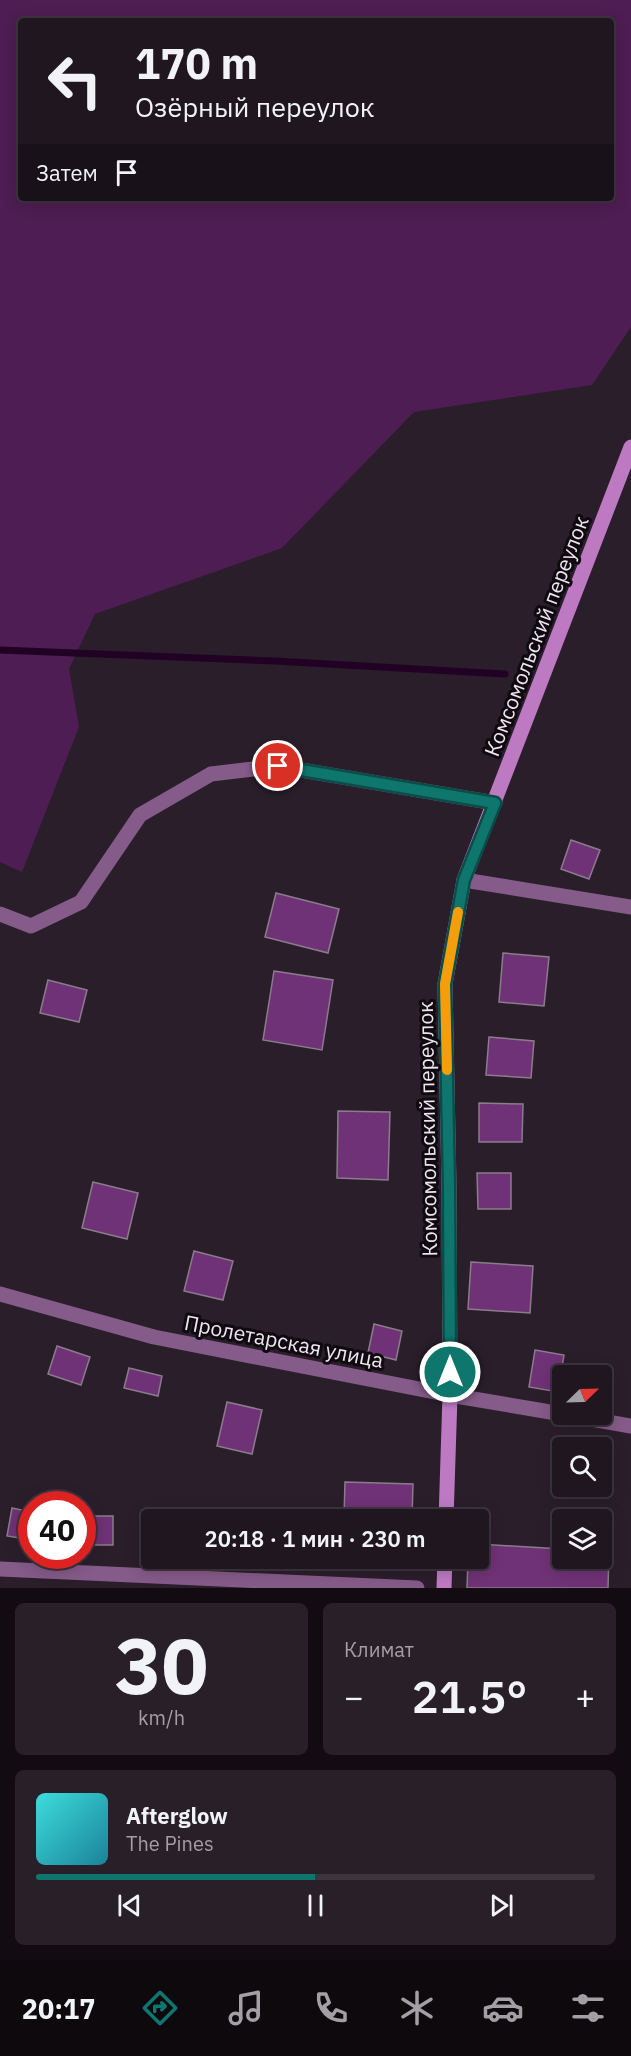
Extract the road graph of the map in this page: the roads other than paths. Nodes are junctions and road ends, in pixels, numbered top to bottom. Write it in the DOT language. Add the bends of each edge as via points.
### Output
graph roads {
  1 [pos="631,447"];
  2 [pos="495,803"];
  3 [pos="464,880"];
  4 [pos="631,907"];
  5 [pos="0,914"];
  6 [pos="0,1294"];
  7 [pos="450,1395"];
  8 [pos="552,1412"];
  9 [pos="612,1423"];
  10 [pos="631,1426"];
  11 [pos="446,1509"];
  12 [pos="0,1569"];
  13 [pos="445,1569"];
  14 [pos="417,1588"];
  15 [pos="444,1588"];
  1 -- 2 [label="street, Комсомольский переулок"];
  2 -- 3 [label="street, Комсомольский переулок"];
  2 -- 5 [label="street" via="278,766 211,774 140,815 81,902 31,926"];
  3 -- 4 [label="street"];
  3 -- 7 [label="street, Комсомольский переулок" via="445,984"];
  6 -- 7 [label="street, Пролетарская улица" via="154,1337"];
  7 -- 8 [label="street, Пролетарская улица"];
  7 -- 11 [label="street, Комсомольский переулок"];
  9 -- 10 [label="street, Пролетарская улица"];
  12 -- 14 [label="street"];
  13 -- 15 [label="street"];
}
